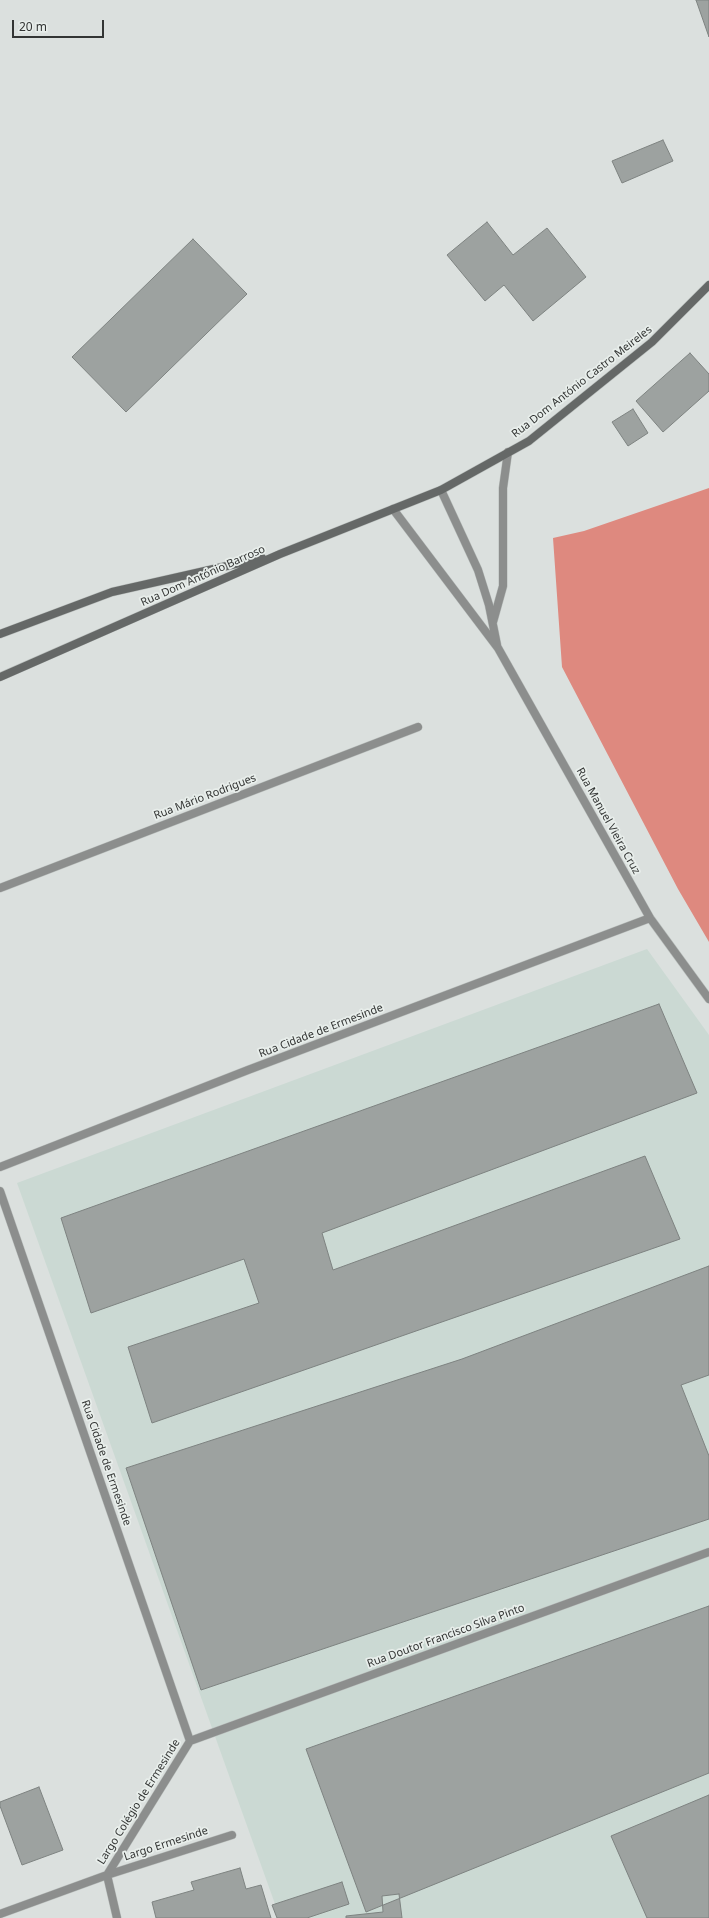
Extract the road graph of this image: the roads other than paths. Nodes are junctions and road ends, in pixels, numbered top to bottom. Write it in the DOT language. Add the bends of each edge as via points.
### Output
graph roads {
  1 [pos="709,285"];
  2 [pos="508,452"];
  3 [pos="441,490"];
  4 [pos="393,509"];
  5 [pos="280,554"];
  6 [pos="493,622"];
  7 [pos="0,634"];
  8 [pos="498,648"];
  9 [pos="0,677"];
  10 [pos="418,727"];
  11 [pos="0,888"];
  12 [pos="650,918"];
  13 [pos="709,999"];
  14 [pos="0,1167"];
  15 [pos="0,1191"];
  16 [pos="709,1552"];
  17 [pos="190,1741"];
  18 [pos="232,1835"];
  19 [pos="107,1875"];
  20 [pos="0,1914"];
  21 [pos="117,1918"];
  1 -- 2 [label="main road, Rua Dom António Castro Meireles" via="652,342 529,441"];
  2 -- 3 [label="main road, Rua Dom António Castro Meireles"];
  2 -- 6 [label="street, Rua Manuel Vieira Cruz" via="503,488 503,586"];
  3 -- 4 [label="main road, Rua Dom António Castro Meireles"];
  3 -- 6 [label="street, Rua Manuel Vieira Cruz" via="478,570"];
  4 -- 5 [label="main road, Rua Dom António Castro Meireles"];
  4 -- 8 [label="street, Rua Manuel Vieira Cruz"];
  5 -- 7 [label="main road, Rua Dom António Barroso" via="112,592"];
  5 -- 9 [label="main road, Rua Dom António Barroso"];
  6 -- 8 [label="street, Rua Manuel Vieira Cruz"];
  8 -- 12 [label="street, Rua Manuel Vieira Cruz"];
  10 -- 11 [label="street, Rua Mário Rodrigues"];
  12 -- 13 [label="street, Rua Manuel Vieira Cruz"];
  12 -- 14 [label="street, Rua Cidade de Ermesinde"];
  15 -- 17 [label="street, Rua Cidade de Ermesinde"];
  16 -- 17 [label="street, Rua Doutor Francisco Silva Pinto"];
  17 -- 19 [label="street, Largo Colégio de Ermesinde"];
  18 -- 19 [label="street, Largo Ermesinde"];
  19 -- 20 [label="street, Largo Ermesinde"];
  19 -- 21 [label="street"];
}
